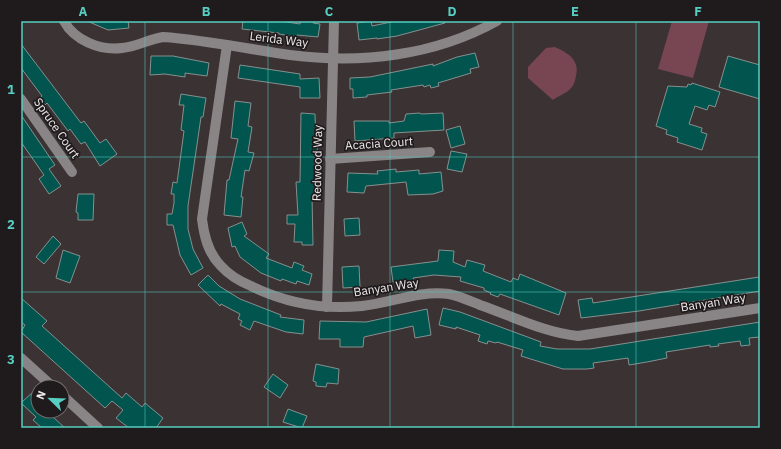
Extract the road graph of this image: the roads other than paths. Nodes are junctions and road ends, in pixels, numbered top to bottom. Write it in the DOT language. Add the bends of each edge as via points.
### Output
graph roads {
  1 [pos="64,21"];
  2 [pos="334,21"];
  3 [pos="497,21"];
  4 [pos="226,46"];
  5 [pos="333,58"];
  6 [pos="21,99"];
  7 [pos="430,152"];
  8 [pos="330,159"];
  9 [pos="72,172"];
  10 [pos="326,306"];
  11 [pos="760,308"];
  12 [pos="21,358"];
  13 [pos="44,379"];
  14 [pos="70,402"];
  15 [pos="98,428"];
  1 -- 4 [label="street, Lerida Way" via="72,33 102,47 122,48 163,37"];
  2 -- 5 [label="street, Redwood Way"];
  3 -- 5 [label="street, Lerida Way" via="455,40 415,51 374,58"];
  4 -- 5 [label="street, Lerida Way"];
  4 -- 10 [label="street, Banyan Way" via="202,219 207,243 220,265 239,280 292,303"];
  5 -- 8 [label="street, Redwood Way"];
  6 -- 9 [label="street, Spruce Court"];
  7 -- 8 [label="street, Acacia Court"];
  8 -- 10 [label="street, Redwood Way"];
  10 -- 11 [label="street, Banyan Way" via="361,306 422,294 444,294 465,299 554,332 578,336"];
  12 -- 13 [label="street"];
  14 -- 15 [label="street"];
}
